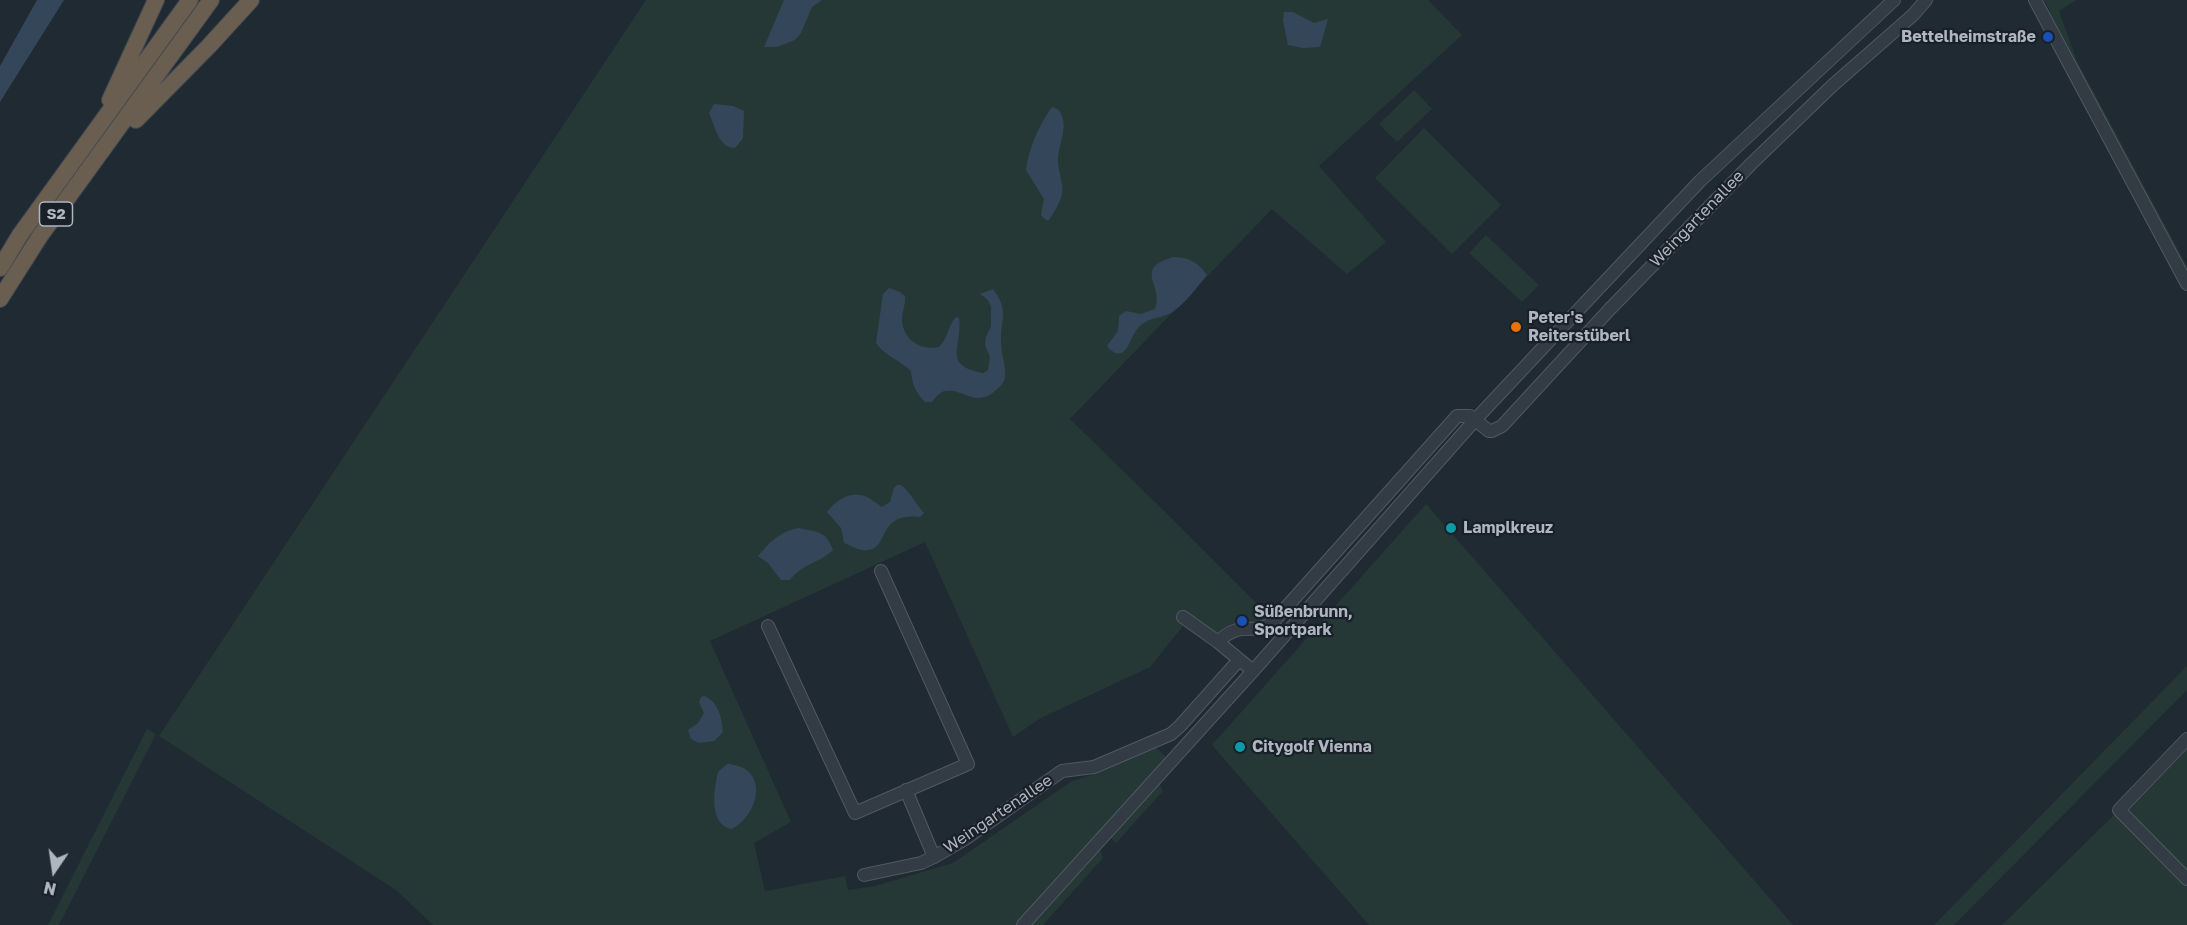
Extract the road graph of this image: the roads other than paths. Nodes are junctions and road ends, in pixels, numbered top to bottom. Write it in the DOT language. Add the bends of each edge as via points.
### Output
graph roads {
  1 [pos="156,0"];
  2 [pos="190,0"];
  3 [pos="211,0"];
  4 [pos="251,0"];
  5 [pos="1894,0"];
  6 [pos="1926,0"];
  7 [pos="2035,0"];
  8 [pos="105,133"];
  9 [pos="0,268"];
  10 [pos="2187,284"];
  11 [pos="0,299"];
  12 [pos="1566,323"];
  13 [pos="1583,338"];
  14 [pos="1475,420"];
  15 [pos="1409,469"];
  16 [pos="1422,481"];
  17 [pos="881,571"];
  18 [pos="1183,617"];
  19 [pos="768,626"];
  20 [pos="1218,642"];
  21 [pos="1239,660"];
  22 [pos="1252,671"];
  23 [pos="2187,739"];
  24 [pos="906,790"];
  25 [pos="934,857"];
  26 [pos="864,874"];
  27 [pos="2187,879"];
  28 [pos="1023,925"];
  1 -- 8 [label="highway"];
  2 -- 8 [label="highway, S2"];
  3 -- 8 [label="highway, S2"];
  4 -- 8 [label="highway" via="123,134"];
  5 -- 12 [label="street, Weingartenallee" via="1700,181"];
  6 -- 13 [label="street, Weingartenallee" via="1750,164"];
  7 -- 10 [label="street"];
  8 -- 9 [label="highway, S2" via="20,236"];
  8 -- 11 [label="highway, S2"];
  12 -- 13 [label="street"];
  12 -- 14 [label="street, Weingartenallee"];
  13 -- 14 [label="street, Weingartenallee" via="1502,426 1489,431"];
  14 -- 15 [label="street, Weingartenallee" via="1467,415 1457,416"];
  14 -- 16 [label="street, Weingartenallee"];
  15 -- 16 [label="street"];
  15 -- 20 [label="street, Weingartenallee" via="1274,621 1260,629 1228,632"];
  16 -- 22 [label="street, Weingartenallee"];
  17 -- 24 [label="street" via="968,764"];
  18 -- 20 [label="street"];
  19 -- 24 [label="street" via="855,813"];
  20 -- 21 [label="street"];
  21 -- 22 [label="street"];
  21 -- 25 [label="street, Weingartenallee" via="1171,734 1094,767 1062,771"];
  22 -- 28 [label="street, Weingartenallee"];
  23 -- 27 [label="street" via="2119,810"];
  24 -- 25 [label="street"];
  25 -- 26 [label="street, Weingartenallee"];
}
